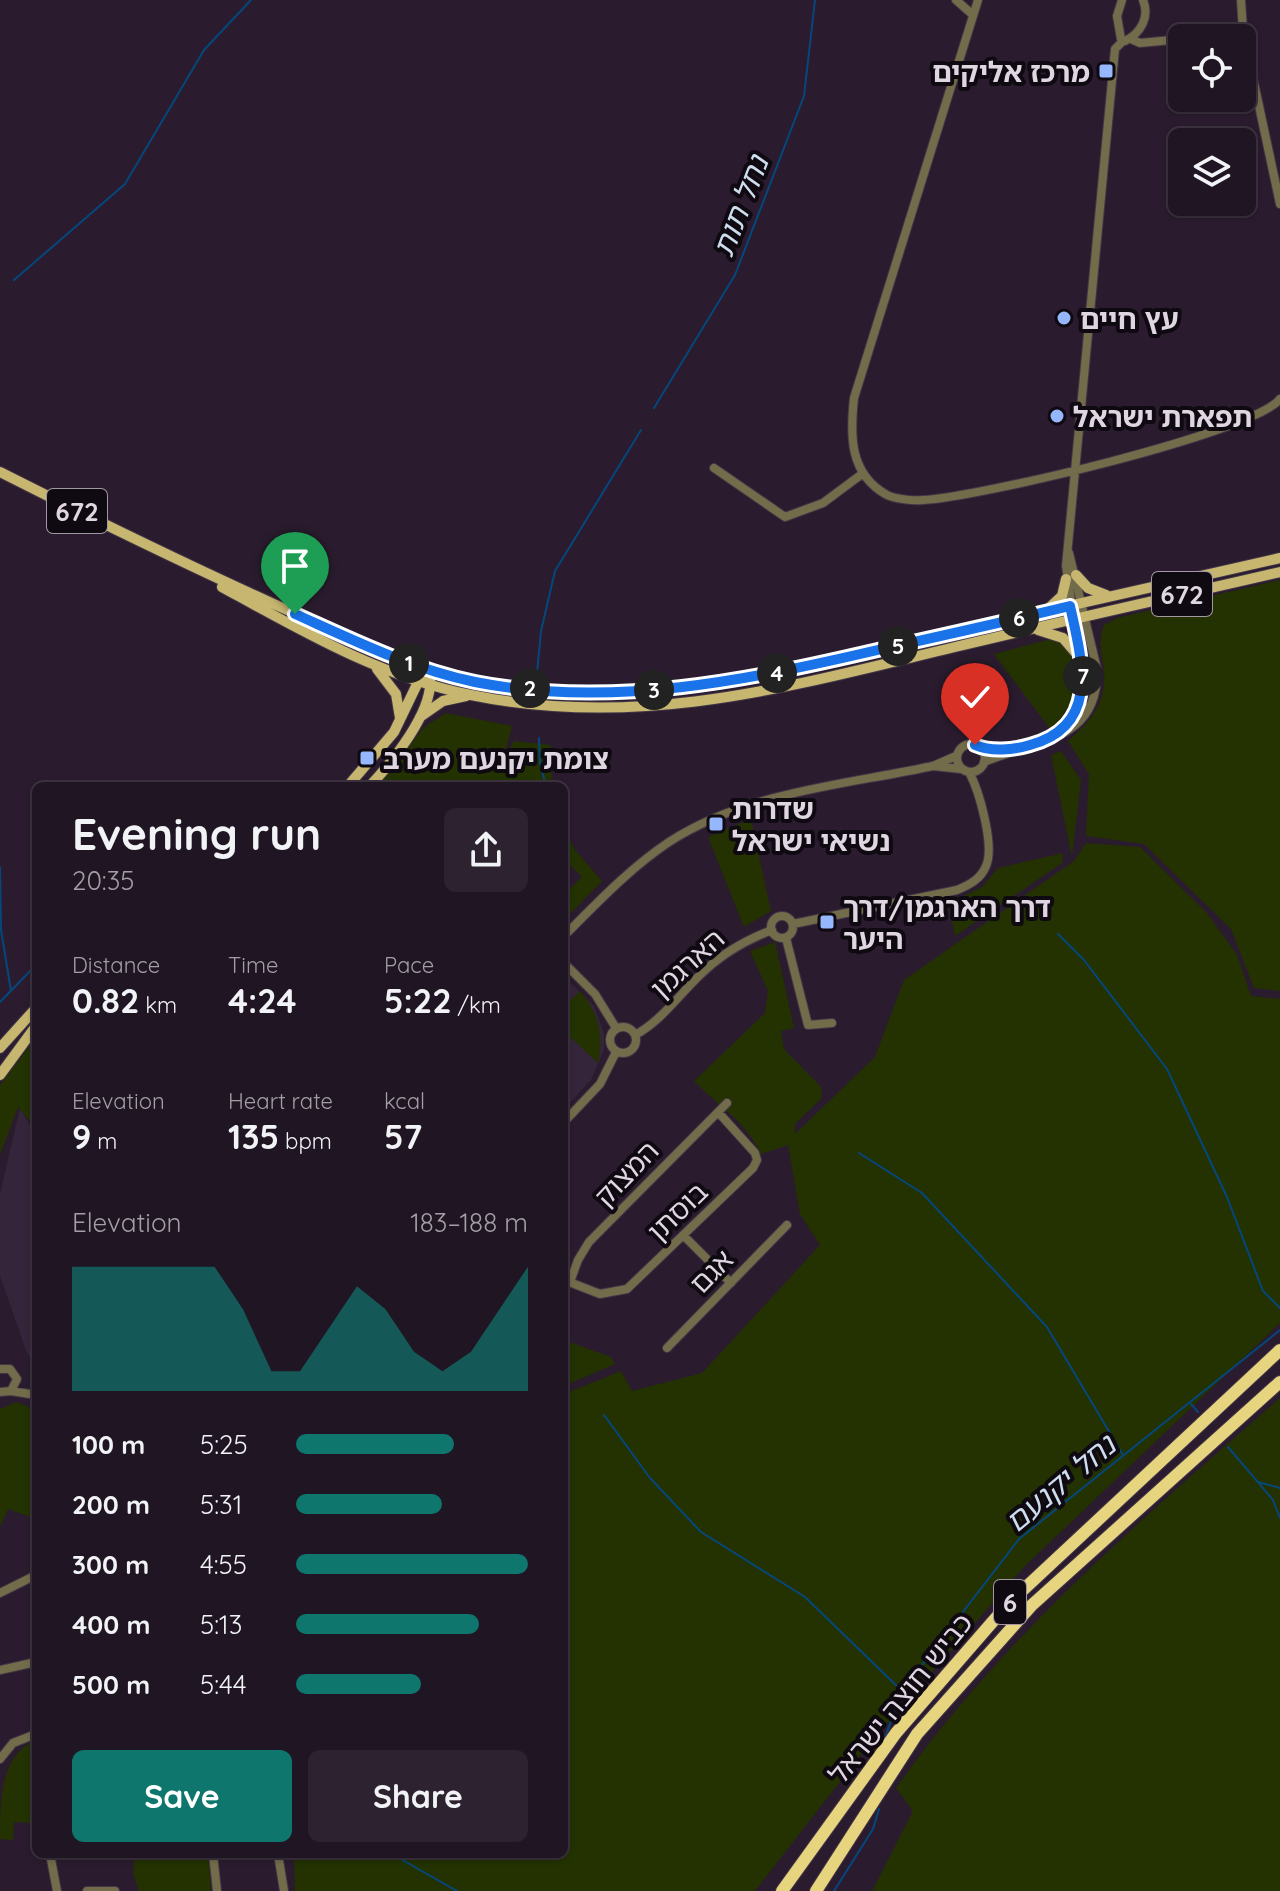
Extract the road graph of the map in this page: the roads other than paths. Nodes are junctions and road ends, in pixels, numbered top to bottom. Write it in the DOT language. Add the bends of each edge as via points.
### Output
graph roads {
  1 [pos="956,0"];
  2 [pos="978,0"];
  3 [pos="1122,0"];
  4 [pos="1143,0"];
  5 [pos="1241,0"];
  6 [pos="973,15"];
  7 [pos="1243,24"];
  8 [pos="1127,40"];
  9 [pos="1168,40"];
  10 [pos="1256,92"];
  11 [pos="1280,204"];
  12 [pos="1280,399"];
  13 [pos="714,468"];
  14 [pos="1075,471"];
  15 [pos="0,472"];
  16 [pos="862,474"];
  17 [pos="154,549"];
  18 [pos="1280,558"];
  19 [pos="1280,572"];
  20 [pos="1071,577"];
  21 [pos="1112,596"];
  22 [pos="1076,604"];
  23 [pos="1045,612"];
  24 [pos="1079,618"];
  25 [pos="1036,629"];
  26 [pos="1081,659"];
  27 [pos="369,663"];
  28 [pos="429,669"];
  29 [pos="417,680"];
  30 [pos="431,685"];
  31 [pos="472,696"];
  32 [pos="418,718"];
  33 [pos="400,722"];
  34 [pos="1054,738"];
  35 [pos="980,747"];
  36 [pos="1012,750"];
  37 [pos="956,756"];
  38 [pos="982,765"];
  39 [pos="933,766"];
  40 [pos="965,771"];
  41 [pos="351,782"];
  42 [pos="373,782"];
  43 [pos="976,785"];
  44 [pos="793,924"];
  45 [pos="772,930"];
  46 [pos="568,932"];
  47 [pos="786,938"];
  48 [pos="568,967"];
  49 [pos="32,1012"];
  50 [pos="832,1023"];
  51 [pos="616,1028"];
  52 [pos="32,1031"];
  53 [pos="635,1035"];
  54 [pos="0,1048"];
  55 [pos="616,1052"];
  56 [pos="0,1075"];
  57 [pos="727,1103"];
  58 [pos="718,1112"];
  59 [pos="568,1118"];
  60 [pos="787,1225"];
  61 [pos="684,1236"];
  62 [pos="568,1279"];
  63 [pos="568,1281"];
  64 [pos="731,1283"];
  65 [pos="667,1348"];
  66 [pos="1280,1350"];
  67 [pos="0,1368"];
  68 [pos="17,1379"];
  69 [pos="1280,1382"];
  70 [pos="11,1391"];
  71 [pos="32,1391"];
  72 [pos="0,1392"];
  73 [pos="32,1394"];
  74 [pos="32,1577"];
  75 [pos="0,1593"];
  76 [pos="32,1663"];
  77 [pos="0,1670"];
  78 [pos="32,1736"];
  79 [pos="0,1759"];
  80 [pos="51,1858"];
  81 [pos="213,1858"];
  82 [pos="279,1858"];
  83 [pos="57,1891"];
  84 [pos="87,1891"];
  85 [pos="115,1891"];
  86 [pos="217,1891"];
  87 [pos="284,1891"];
  88 [pos="782,1891"];
  89 [pos="816,1891"];
  1 -- 6 [label="street"];
  2 -- 6 [label="street"];
  3 -- 8 [label="street" via="1117,16"];
  4 -- 8 [label="street" via="1146,19"];
  5 -- 7 [label="street"];
  6 -- 16 [label="street" via="854,398 850,440"];
  8 -- 9 [label="street"];
  8 -- 14 [label="street" via="1115,49"];
  10 -- 11 [label="street"];
  12 -- 14 [label="street" via="1231,428"];
  13 -- 16 [label="street" via="785,517 823,503"];
  14 -- 16 [label="street" via="923,500 888,496"];
  14 -- 20 [label="street"];
  15 -- 17 [label="main road, 672"];
  17 -- 27 [label="main road, 672"];
  17 -- 28 [label="main road, 672"];
  18 -- 21 [label="main road, 672"];
  19 -- 24 [label="main road, 672"];
  20 -- 21 [label="main road"];
  20 -- 22 [label="street"];
  20 -- 23 [label="main road" via="1062,596"];
  21 -- 22 [label="main road, 672"];
  22 -- 23 [label="main road, 672"];
  22 -- 24 [label="street"];
  23 -- 28 [label="main road, 672" via="781,673 693,687 598,693 548,690 475,682"];
  24 -- 25 [label="main road, 672"];
  24 -- 26 [label="street"];
  24 -- 34 [label="street" via="1097,669 1095,697 1079,724"];
  25 -- 26 [label="main road" via="1063,638"];
  25 -- 31 [label="main road, 672" via="806,684 697,704 591,709"];
  26 -- 34 [label="street" via="1081,696"];
  27 -- 29 [label="main road, 672"];
  27 -- 33 [label="main road" via="391,684"];
  28 -- 29 [label="main road"];
  28 -- 30 [label="main road"];
  29 -- 30 [label="main road, 672"];
  29 -- 33 [label="main road"];
  30 -- 31 [label="main road, 672"];
  30 -- 32 [label="main road"];
  31 -- 32 [label="main road" via="443,701"];
  32 -- 42 [label="main road"];
  33 -- 41 [label="main road"];
  34 -- 36 [label="street"];
  35 -- 36 [label="street"];
  35 -- 37 [label="street" via="966,745"];
  35 -- 38 [label="street"];
  36 -- 38 [label="street"];
  37 -- 39 [label="street"];
  37 -- 40 [label="street"];
  38 -- 40 [label="street"];
  38 -- 43 [label="street"];
  39 -- 40 [label="street"];
  39 -- 46 [label="street" via="740,807 709,820 637,866"];
  40 -- 43 [label="street"];
  43 -- 44 [label="street" via="989,850 987,866 976,880 957,890"];
  44 -- 45 [label="street" via="780,916"];
  44 -- 47 [label="street"];
  45 -- 47 [label="street"];
  45 -- 53 [label="street, הארגמן" via="718,958 656,1021"];
  47 -- 50 [label="street" via="808,1025"];
  48 -- 51 [label="street" via="595,994"];
  49 -- 54 [label="main road"];
  51 -- 53 [label="street" via="628,1027"];
  51 -- 55 [label="street" via="609,1042"];
  52 -- 56 [label="main road"];
  53 -- 55 [label="street" via="629,1051"];
  55 -- 59 [label="street" via="600,1084"];
  57 -- 58 [label="street, המצוק"];
  58 -- 61 [label="street, בוסתן" via="757,1162"];
  58 -- 62 [label="street, המצוק" via="589,1242"];
  60 -- 64 [label="street, אגם"];
  61 -- 63 [label="street, בוסתן" via="618,1293 600,1294"];
  61 -- 64 [label="street"];
  64 -- 65 [label="street, אגם"];
  66 -- 88 [label="highway, כביש חוצה ישראל / 6" via="1008,1604 896,1733"];
  67 -- 68 [label="street" via="10,1369"];
  68 -- 70 [label="street"];
  68 -- 71 [label="street"];
  69 -- 89 [label="highway, כביש חוצה ישראל / 6" via="1032,1605 917,1734"];
  70 -- 72 [label="street"];
  70 -- 73 [label="street"];
  74 -- 75 [label="street"];
  76 -- 77 [label="street"];
  78 -- 79 [label="street" via="13,1743"];
  80 -- 83 [label="street"];
  81 -- 86 [label="street"];
  82 -- 87 [label="street"];
  84 -- 85 [label="street"];
}
